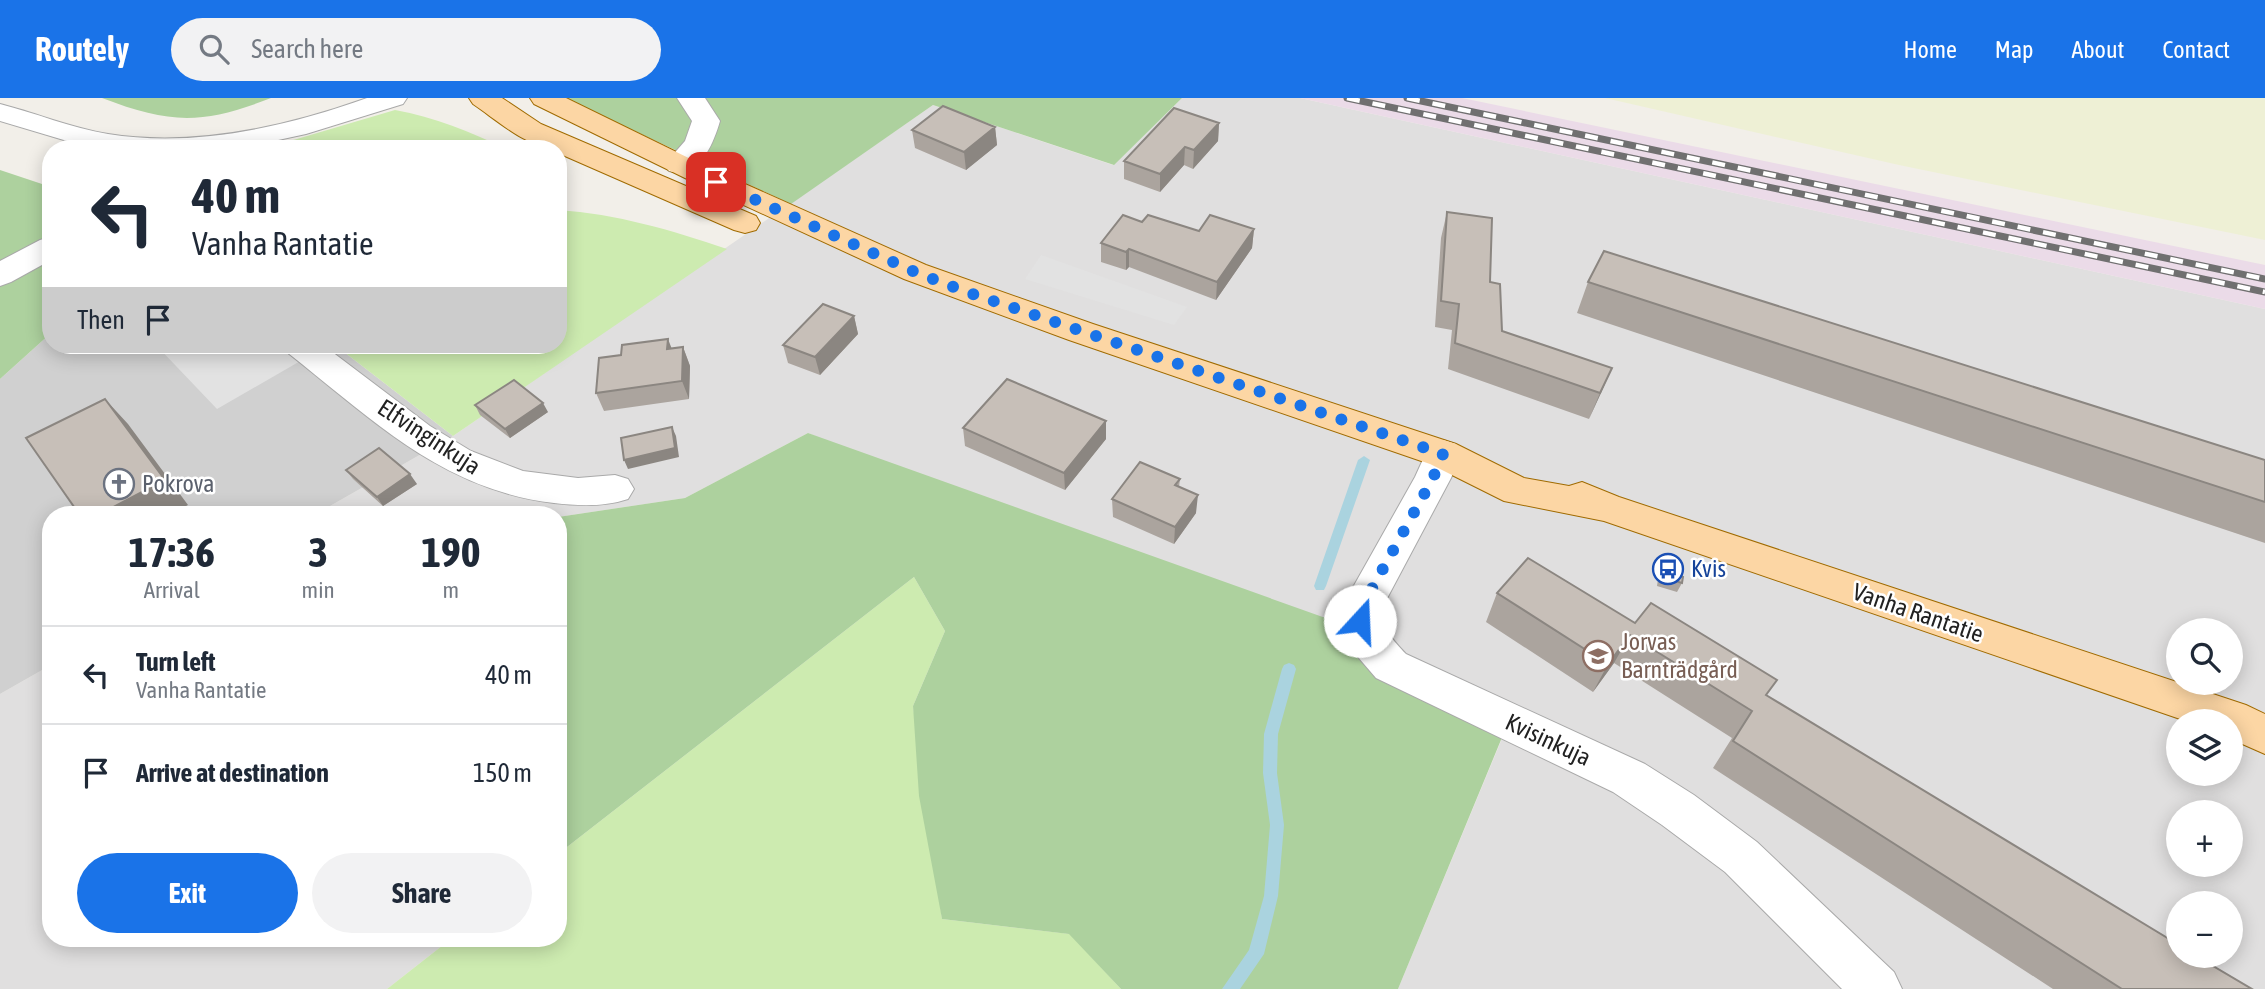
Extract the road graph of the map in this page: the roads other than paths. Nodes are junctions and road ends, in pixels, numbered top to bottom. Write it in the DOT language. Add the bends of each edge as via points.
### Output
graph roads {
  1 [pos="335,98"];
  2 [pos="393,98"];
  3 [pos="483,98"];
  4 [pos="544,98"];
  5 [pos="691,98"];
  6 [pos="0,112"];
  7 [pos="254,135"];
  8 [pos="97,140"];
  9 [pos="230,140"];
  10 [pos="554,140"];
  11 [pos="567,145"];
  12 [pos="679,164"];
  13 [pos="42,252"];
  14 [pos="915,272"];
  15 [pos="0,275"];
  16 [pos="312,354"];
  17 [pos="1443,454"];
  18 [pos="615,489"];
  19 [pos="2254,726"];
  20 [pos="1877,989"];
  1 -- 7 [label="street"];
  2 -- 7 [label="street" via="322,121"];
  3 -- 10 [label="main road, Vanha Rantatie"];
  4 -- 12 [label="main road, Vanha Rantatie"];
  5 -- 12 [label="street" via="706,121 699,144"];
  6 -- 8 [label="street"];
  7 -- 9 [label="street"];
  11 -- 14 [label="main road, Vanha Rantatie" via="803,247"];
  12 -- 14 [label="main road, Vanha Rantatie"];
  13 -- 15 [label="street"];
  14 -- 17 [label="main road, Vanha Rantatie"];
  16 -- 18 [label="street, Elfvinginkuja" via="417,435 498,479 578,492"];
  17 -- 19 [label="main road, Vanha Rantatie" via="1517,491 1606,507"];
  17 -- 20 [label="street, Kvisinkuja" via="1363,605 1360,621 1370,643 1391,666 1629,778 1678,810 1741,857"];
}
